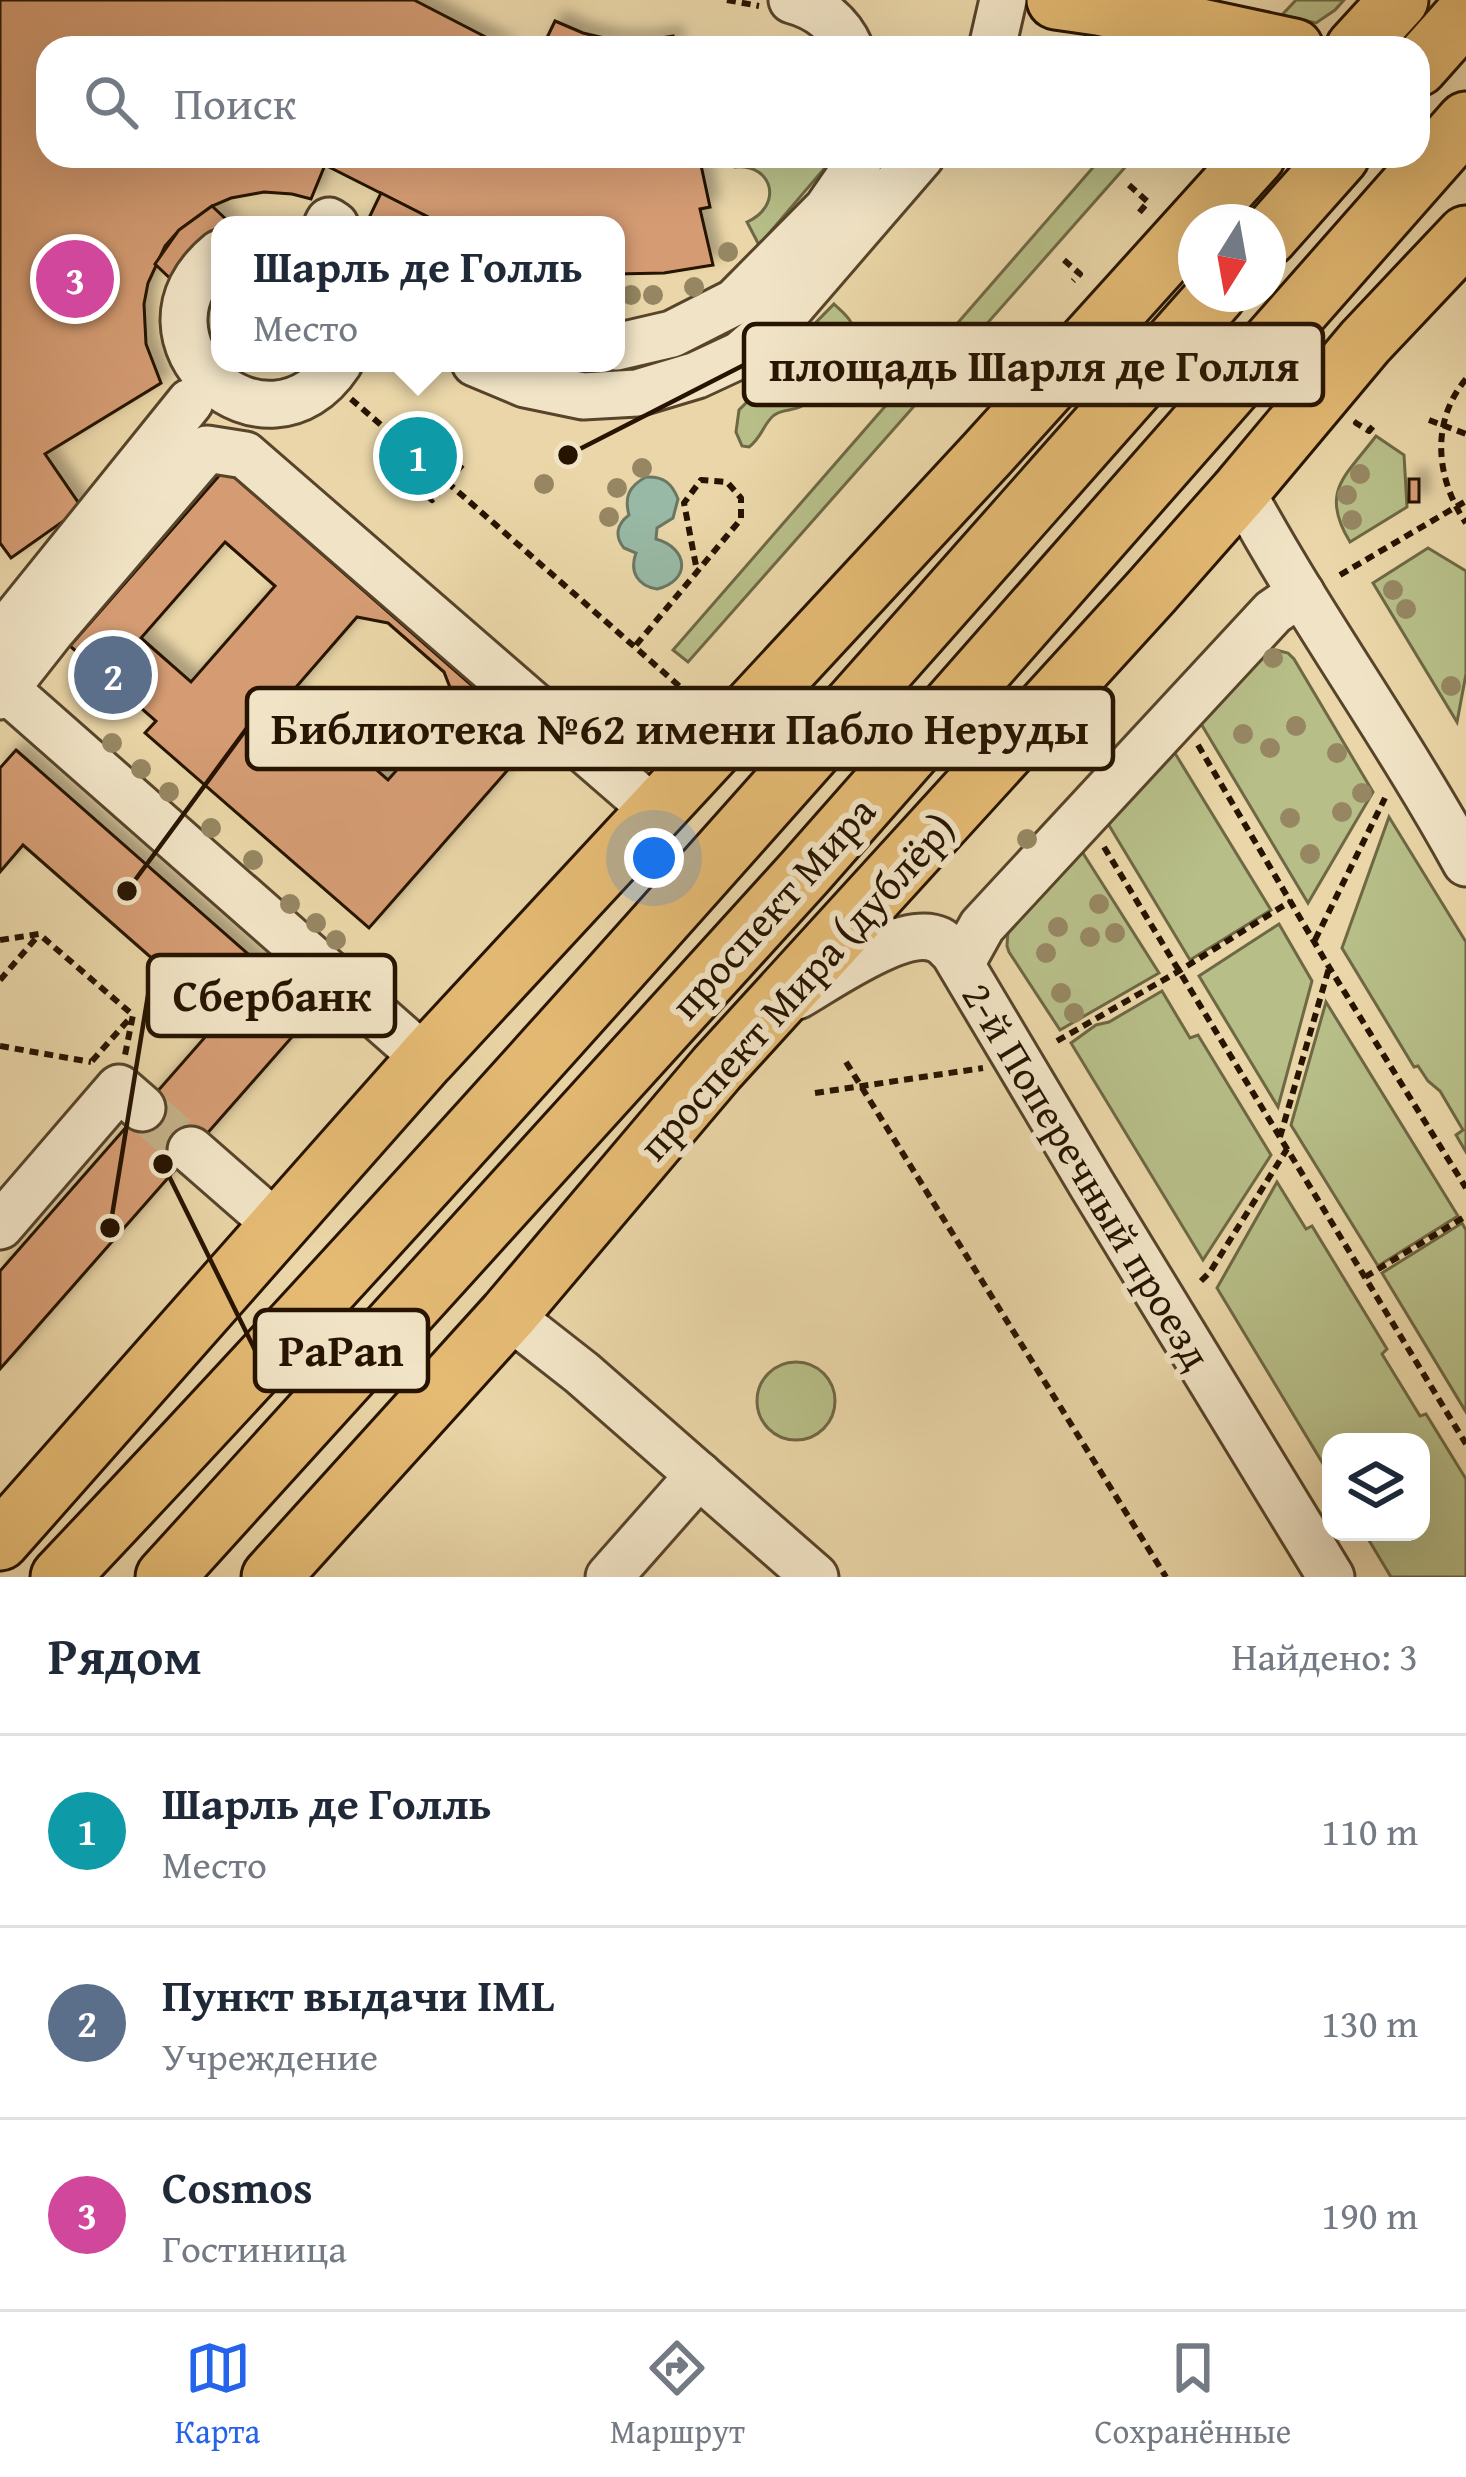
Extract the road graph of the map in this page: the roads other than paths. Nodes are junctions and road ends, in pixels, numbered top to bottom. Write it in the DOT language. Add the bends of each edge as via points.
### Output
graph roads {
  1 [pos="792,0"];
  2 [pos="1004,0"];
  3 [pos="1230,0"];
  4 [pos="1399,0"];
  5 [pos="1073,2"];
  6 [pos="1466,13"];
  7 [pos="1169,35"];
  8 [pos="842,36"];
  9 [pos="995,36"];
  10 [pos="1366,36"];
  11 [pos="1430,57"];
  12 [pos="1430,76"];
  13 [pos="1466,86"];
  14 [pos="1466,121"];
  15 [pos="1430,162"];
  16 [pos="880,168"];
  17 [pos="882,168"];
  18 [pos="1211,168"];
  19 [pos="1239,168"];
  20 [pos="1329,168"];
  21 [pos="1425,168"];
  22 [pos="1286,217"];
  23 [pos="1158,227"];
  24 [pos="1466,235"];
  25 [pos="211,261"];
  26 [pos="1466,274"];
  27 [pos="211,279"];
  28 [pos="735,302"];
  29 [pos="625,312"];
  30 [pos="1201,312"];
  31 [pos="625,345"];
  32 [pos="211,359"];
  33 [pos="223,372"];
  34 [pos="311,372"];
  35 [pos="322,372"];
  36 [pos="496,372"];
  37 [pos="190,402"];
  38 [pos="1241,490"];
  39 [pos="1320,584"];
  40 [pos="7,616"];
  41 [pos="2,690"];
  42 [pos="656,811"];
  43 [pos="1466,863"];
  44 [pos="528,948"];
  45 [pos="962,962"];
  46 [pos="768,1012"];
  47 [pos="426,1059"];
  48 [pos="717,1068"];
  49 [pos="117,1086"];
  50 [pos="191,1150"];
  51 [pos="0,1226"];
  52 [pos="278,1226"];
  53 [pos="508,1315"];
  54 [pos="236,1391"];
  55 [pos="292,1436"];
  56 [pos="699,1475"];
  57 [pos="0,1541"];
  58 [pos="60,1577"];
  59 [pos="165,1577"];
  60 [pos="271,1577"];
  61 [pos="609,1577"];
  62 [pos="815,1577"];
  63 [pos="1331,1577"];
  1 -- 8 [label="street" via="816,9"];
  2 -- 9 [label="street"];
  3 -- 7 [label="street"];
  4 -- 10 [label="main road"];
  5 -- 7 [label="main road"];
  6 -- 11 [label="main road"];
  12 -- 13 [label="main road"];
  14 -- 15 [label="main road, проспект Мира"];
  16 -- 28 [label="street" via="826,208"];
  17 -- 36 [label="street" via="835,257 740,355 637,393 583,396"];
  18 -- 23 [label="main road"];
  19 -- 23 [label="main road"];
  20 -- 22 [label="main road"];
  21 -- 55 [label="main road, проспект Мира" via="805,872"];
  23 -- 42 [label="main road" via="987,454"];
  24 -- 38 [label="main road, проспект Мира (дублёр)"];
  25 -- 35 [label="street" via="192,286 184,325 208,380 242,400 281,403 317,387"];
  26 -- 38 [label="street"];
  27 -- 32 [label="street" via="197,314"];
  28 -- 29 [label="street"];
  28 -- 31 [label="street" via="672,334"];
  30 -- 54 [label="main road, проспект Мира"];
  33 -- 34 [label="street" via="260,388"];
  37 -- 40 [label="street"];
  38 -- 39 [label="street" via="1283,568"];
  38 -- 46 [label="main road, проспект Мира (дублёр)"];
  39 -- 43 [label="street"];
  39 -- 45 [label="street" via="1273,612 982,926"];
  41 -- 42 [label="street" via="207,449 244,455"];
  41 -- 47 [label="street"];
  42 -- 44 [label="main road"];
  44 -- 47 [label="main road"];
  44 -- 54 [label="main road"];
  45 -- 46 [label="street, 2-й Поперечный проезд" via="937,939 912,936"];
  45 -- 63 [label="street, 2-й Поперечный проезд"];
  46 -- 48 [label="main road, проспект Мира (дублёр)"];
  47 -- 52 [label="main road"];
  48 -- 53 [label="main road, проспект Мира (дублёр)"];
  48 -- 55 [label="main road"];
  49 -- 51 [label="street"];
  50 -- 52 [label="street"];
  52 -- 57 [label="main road"];
  53 -- 56 [label="street"];
  53 -- 60 [label="main road, проспект Мира (дублёр)"];
  54 -- 58 [label="main road, проспект Мира"];
  55 -- 59 [label="main road, проспект Мира"];
  56 -- 61 [label="street"];
  56 -- 62 [label="street"];
}
